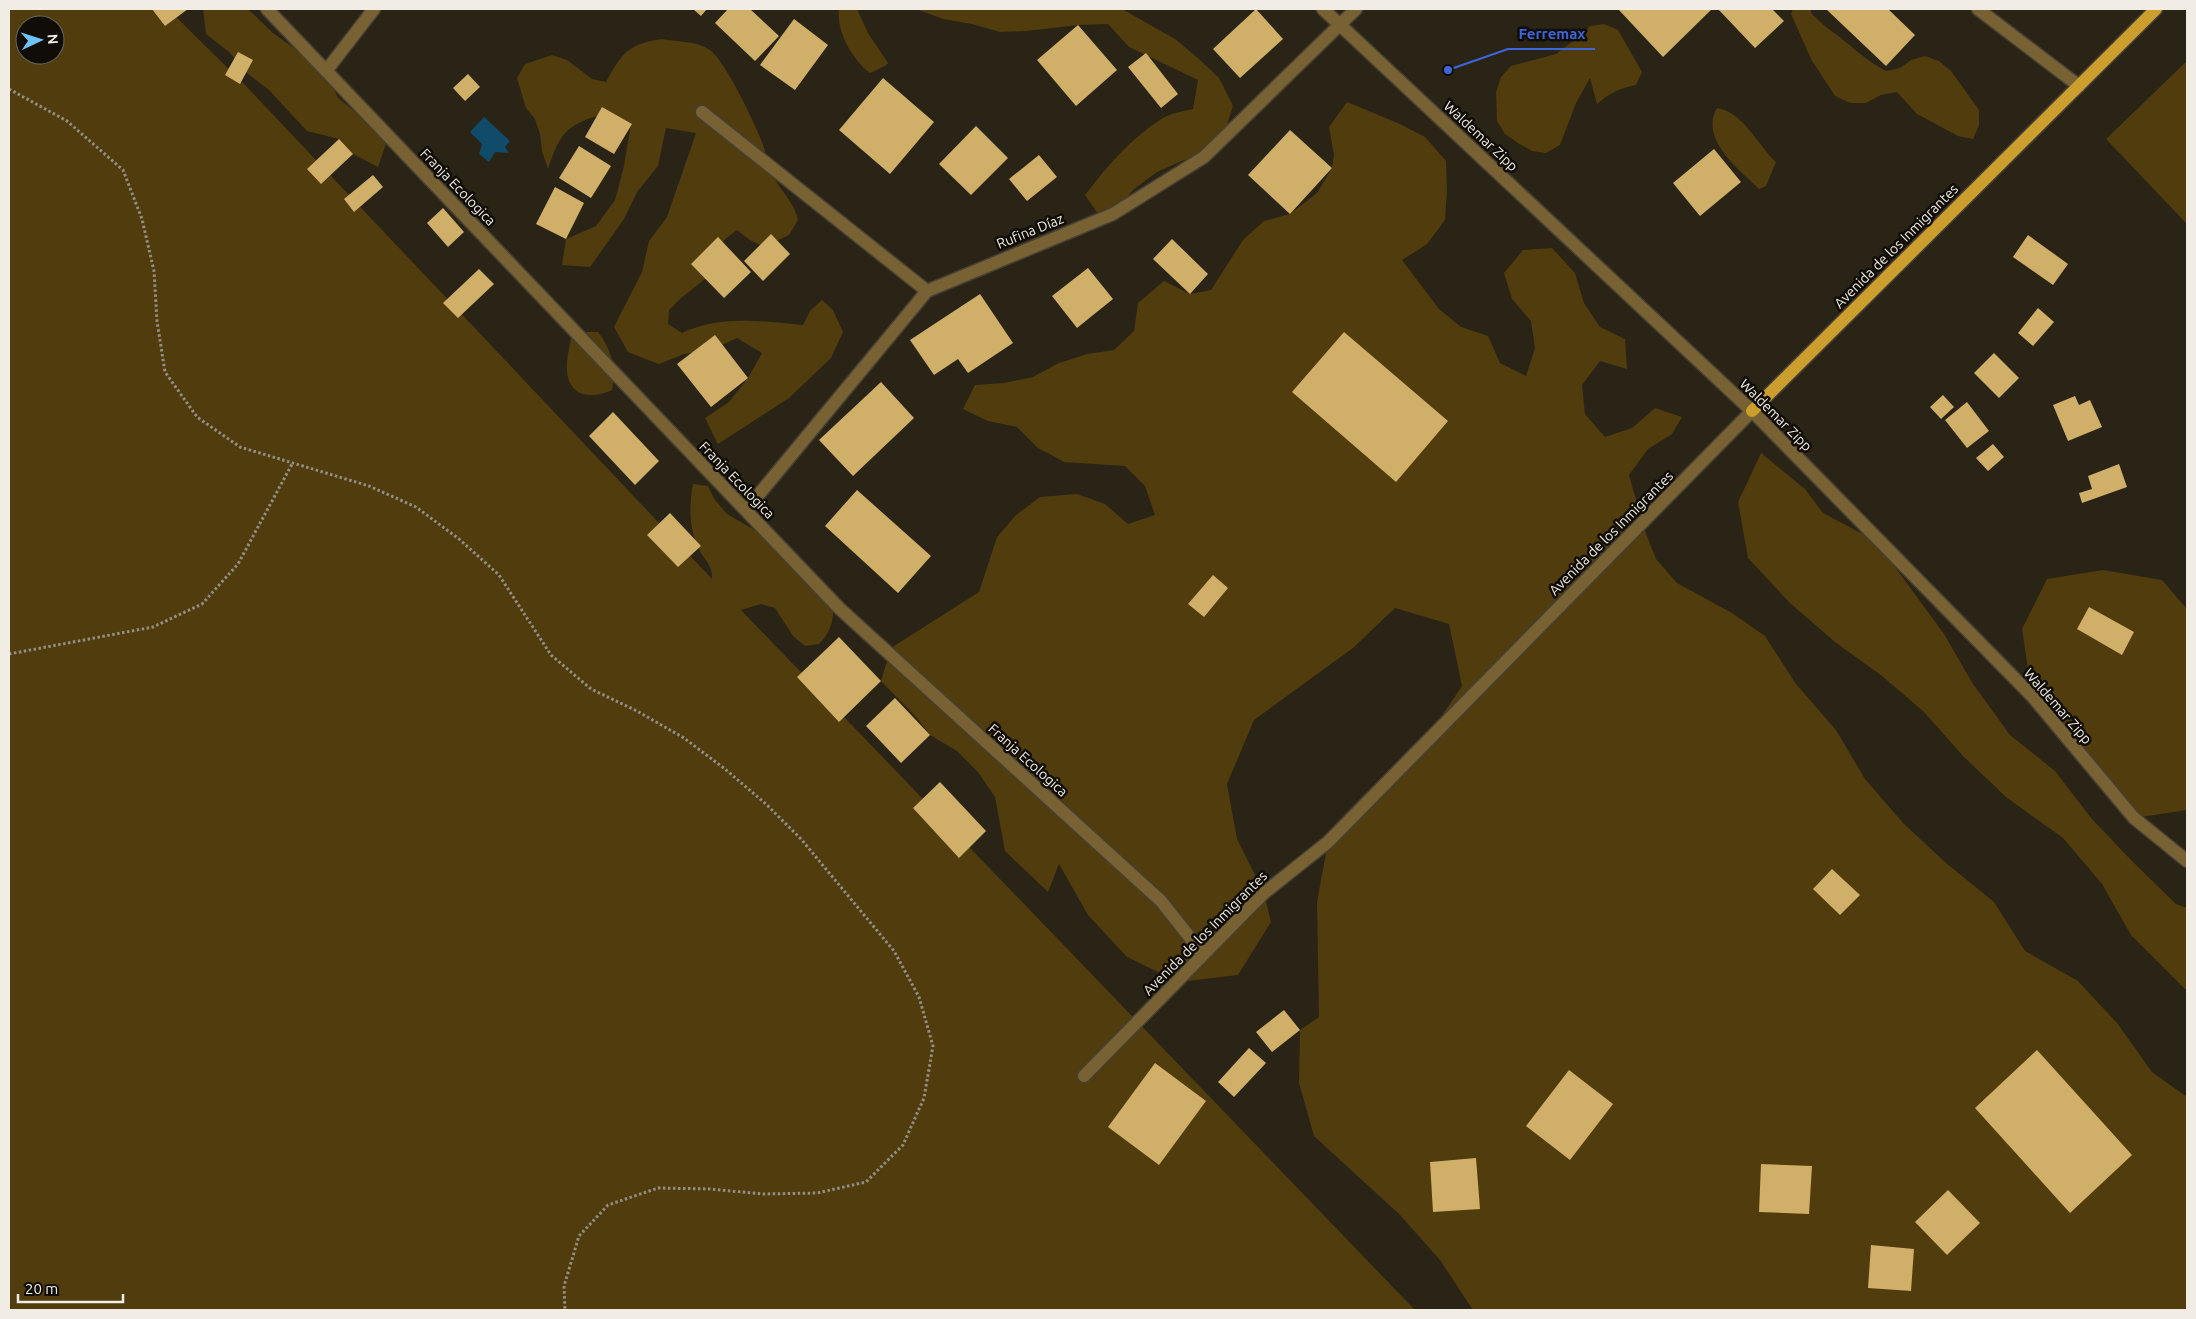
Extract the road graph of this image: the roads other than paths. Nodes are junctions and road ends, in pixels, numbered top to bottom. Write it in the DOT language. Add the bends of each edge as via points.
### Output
graph roads {
  1 [pos="267,9"];
  2 [pos="374,9"];
  3 [pos="1322,9"];
  4 [pos="1356,9"];
  5 [pos="1978,9"];
  6 [pos="2156,9"];
  7 [pos="1339,24"];
  8 [pos="326,71"];
  9 [pos="2079,86"];
  10 [pos="702,112"];
  11 [pos="927,291"];
  12 [pos="1752,411"];
  13 [pos="746,510"];
  14 [pos="2187,861"];
  15 [pos="1203,954"];
  16 [pos="1084,1076"];
  1 -- 8 [label="street, Franja Ecologica"];
  2 -- 8 [label="street"];
  3 -- 7 [label="street, Waldemar Zipp"];
  4 -- 7 [label="street, Rufina Díaz"];
  5 -- 9 [label="street"];
  6 -- 9 [label="main road, Avenida de los Inmigrantes"];
  7 -- 11 [label="street, Rufina Díaz" via="1204,157 1113,214"];
  7 -- 12 [label="street, Waldemar Zipp"];
  8 -- 13 [label="street, Franja Ecologica"];
  9 -- 12 [label="main road, Avenida de los Inmigrantes"];
  10 -- 11 [label="street"];
  11 -- 13 [label="street, Rufina Díaz"];
  12 -- 14 [label="street, Waldemar Zipp" via="2032,696 2134,818"];
  12 -- 15 [label="street, Avenida de los Inmigrantes" via="1328,842 1264,893"];
  13 -- 15 [label="street, Franja Ecologica" via="839,608 1161,901"];
  15 -- 16 [label="street, Avenida de los Inmigrantes"];
}
